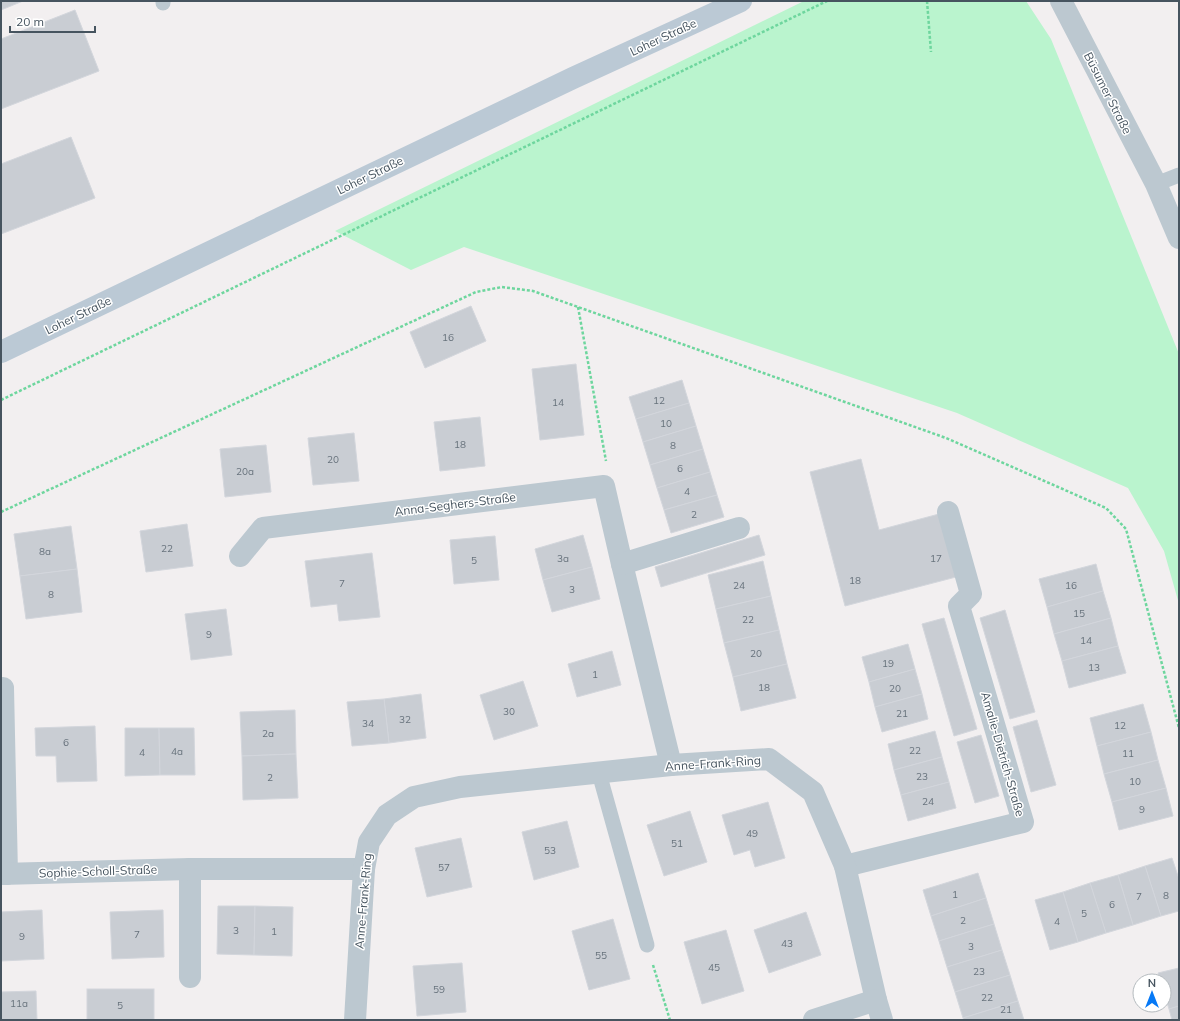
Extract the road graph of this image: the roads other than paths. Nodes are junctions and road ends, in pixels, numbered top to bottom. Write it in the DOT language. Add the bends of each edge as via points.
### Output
graph roads {
  1 [pos="741,1"];
  2 [pos="1061,1"];
  3 [pos="1179,174"];
  4 [pos="1156,184"];
  5 [pos="1179,238"];
  6 [pos="1,352"];
  7 [pos="948,512"];
  8 [pos="739,528"];
  9 [pos="240,556"];
  10 [pos="622,564"];
  11 [pos="3,688"];
  12 [pos="671,765"];
  13 [pos="599,773"];
  14 [pos="844,866"];
  15 [pos="190,869"];
  16 [pos="364,869"];
  17 [pos="4,874"];
  18 [pos="647,945"];
  19 [pos="190,977"];
  20 [pos="879,1010"];
  21 [pos="355,1020"];
  22 [pos="814,1020"];
  1 -- 6 [label="main road, Loher Straße" via="573,78"];
  2 -- 4 [label="street, Büsumer Straße"];
  3 -- 4 [label="lane"];
  4 -- 5 [label="street, Büsumer Straße"];
  7 -- 14 [label="street, Amalie-Dietrich-Straße" via="971,594 959,606 1023,822"];
  8 -- 10 [label="street"];
  9 -- 10 [label="street, Anna-Seghers-Straße" via="263,528 604,486"];
  10 -- 12 [label="street"];
  11 -- 17 [label="street, Sophie-Scholl-Straße"];
  12 -- 13 [label="street, Anne-Frank-Ring"];
  12 -- 14 [label="street, Anne-Frank-Ring" via="769,759 813,792"];
  13 -- 16 [label="street, Anne-Frank-Ring" via="460,787 414,797 387,815 369,842"];
  13 -- 18 [label="lane"];
  14 -- 20 [label="street, Anne-Frank-Ring"];
  15 -- 16 [label="street, Sophie-Scholl-Straße"];
  15 -- 17 [label="street, Sophie-Scholl-Straße"];
  15 -- 19 [label="street"];
  16 -- 21 [label="street, Anne-Frank-Ring"];
  20 -- 22 [label="street, Anne-Frank-Ring"];
}
